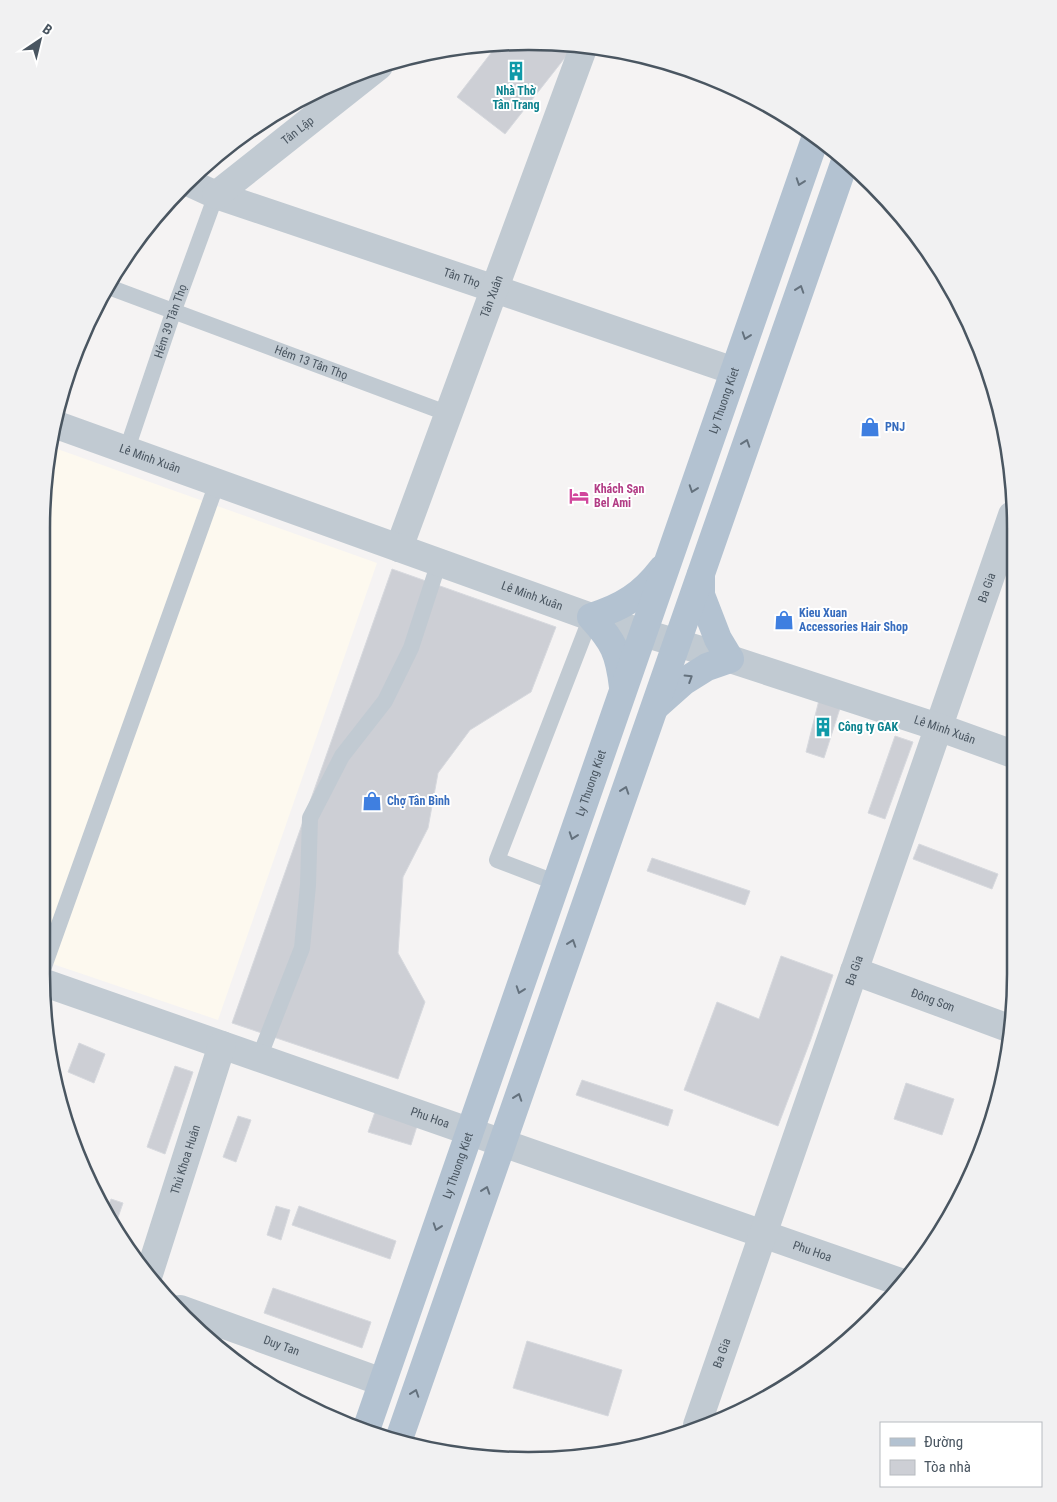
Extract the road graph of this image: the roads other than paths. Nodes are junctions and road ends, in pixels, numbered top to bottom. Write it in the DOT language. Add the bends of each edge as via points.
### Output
graph roads {
  1 [pos="581,53"];
  2 [pos="361,80"];
  3 [pos="813,144"];
  4 [pos="843,168"];
  5 [pos="195,185"];
  6 [pos="216,195"];
  7 [pos="114,289"];
  8 [pos="495,289"];
  9 [pos="174,310"];
  10 [pos="734,371"];
  11 [pos="449,414"];
  12 [pos="61,426"];
  13 [pos="127,449"];
  14 [pos="217,483"];
  15 [pos="1007,530"];
  16 [pos="400,548"];
  17 [pos="439,562"];
  18 [pos="668,562"];
  19 [pos="701,571"];
  20 [pos="591,617"];
  21 [pos="643,632"];
  22 [pos="677,643"];
  23 [pos="730,659"];
  24 [pos="623,691"];
  25 [pos="654,707"];
  26 [pos="938,727"];
  27 [pos="1007,752"];
  28 [pos="556,883"];
  29 [pos="50,953"];
  30 [pos="854,972"];
  31 [pos="50,985"];
  32 [pos="1004,1026"];
  33 [pos="222,1045"];
  34 [pos="259,1058"];
  35 [pos="470,1131"];
  36 [pos="502,1142"];
  37 [pos="763,1233"];
  38 [pos="151,1267"];
  39 [pos="895,1280"];
  40 [pos="191,1313"];
  41 [pos="382,1382"];
  42 [pos="698,1421"];
  43 [pos="368,1424"];
  44 [pos="401,1435"];
  1 -- 8 [label="street, Tân Xuân"];
  2 -- 6 [label="street, Tân Lập"];
  3 -- 10 [label="main road, Ly Thuong Kiet, one-way"];
  19 -- 4 [label="main road, one-way"];
  5 -- 6 [label="street, Tân Thọ"];
  6 -- 8 [label="street, Tân Thọ"];
  6 -- 9 [label="lane, Hẻm 39 Tân Thọ"];
  7 -- 9 [label="lane, Hẻm 13 Tân Thọ"];
  8 -- 10 [label="street, Tân Thọ"];
  8 -- 11 [label="street, Tân Xuân"];
  9 -- 11 [label="lane, Hẻm 13 Tân Thọ"];
  9 -- 13 [label="lane, Hẻm 39 Tân Thọ"];
  10 -- 18 [label="main road, Ly Thuong Kiet, one-way"];
  11 -- 16 [label="street, Tân Xuân"];
  12 -- 13 [label="street, Lê Minh Xuân"];
  13 -- 14 [label="street, Lê Minh Xuân"];
  14 -- 16 [label="street, Lê Minh Xuân"];
  14 -- 29 [label="lane"];
  15 -- 26 [label="street, Ba Gia"];
  16 -- 17 [label="street, Lê Minh Xuân"];
  17 -- 20 [label="street, Lê Minh Xuân"];
  17 -- 34 [label="lane" via="411,648 385,701 342,756 310,818 302,948"];
  18 -- 20 [label="main road" via="650,584 630,600 614,610"];
  18 -- 21 [label="main road, Ly Thuong Kiet"];
  19 -- 22 [label="main road"];
  19 -- 23 [label="main road" via="701,595 718,639"];
  20 -- 21 [label="street, Lê Minh Xuân"];
  20 -- 24 [label="main road" via="617,651"];
  20 -- 28 [label="lane" via="498,860"];
  21 -- 22 [label="street, Lê Minh Xuân"];
  21 -- 24 [label="main road, Ly Thuong Kiet"];
  22 -- 23 [label="street, Lê Minh Xuân"];
  22 -- 25 [label="main road"];
  25 -- 23 [label="main road, one-way" via="682,682 707,667"];
  23 -- 26 [label="street, Lê Minh Xuân"];
  24 -- 28 [label="main road, Ly Thuong Kiet, one-way"];
  36 -- 25 [label="main road, one-way"];
  26 -- 27 [label="street, Lê Minh Xuân"];
  26 -- 30 [label="street, Ba Gia"];
  28 -- 35 [label="main road, Ly Thuong Kiet, one-way"];
  30 -- 32 [label="street, Đông Sơn"];
  30 -- 37 [label="street, Ba Gia"];
  31 -- 33 [label="street, Phu Hoa"];
  33 -- 34 [label="street, Phu Hoa"];
  33 -- 38 [label="street, Thủ Khoa Huân"];
  34 -- 35 [label="street, Phu Hoa"];
  35 -- 36 [label="street, Phu Hoa"];
  35 -- 41 [label="main road, Ly Thuong Kiet, one-way"];
  36 -- 37 [label="street, Phu Hoa"];
  44 -- 36 [label="main road, one-way"];
  37 -- 39 [label="street, Phu Hoa"];
  37 -- 42 [label="street, Ba Gia"];
  40 -- 41 [label="street, Duy Tan"];
  41 -- 43 [label="main road, Ly Thuong Kiet"];
}
